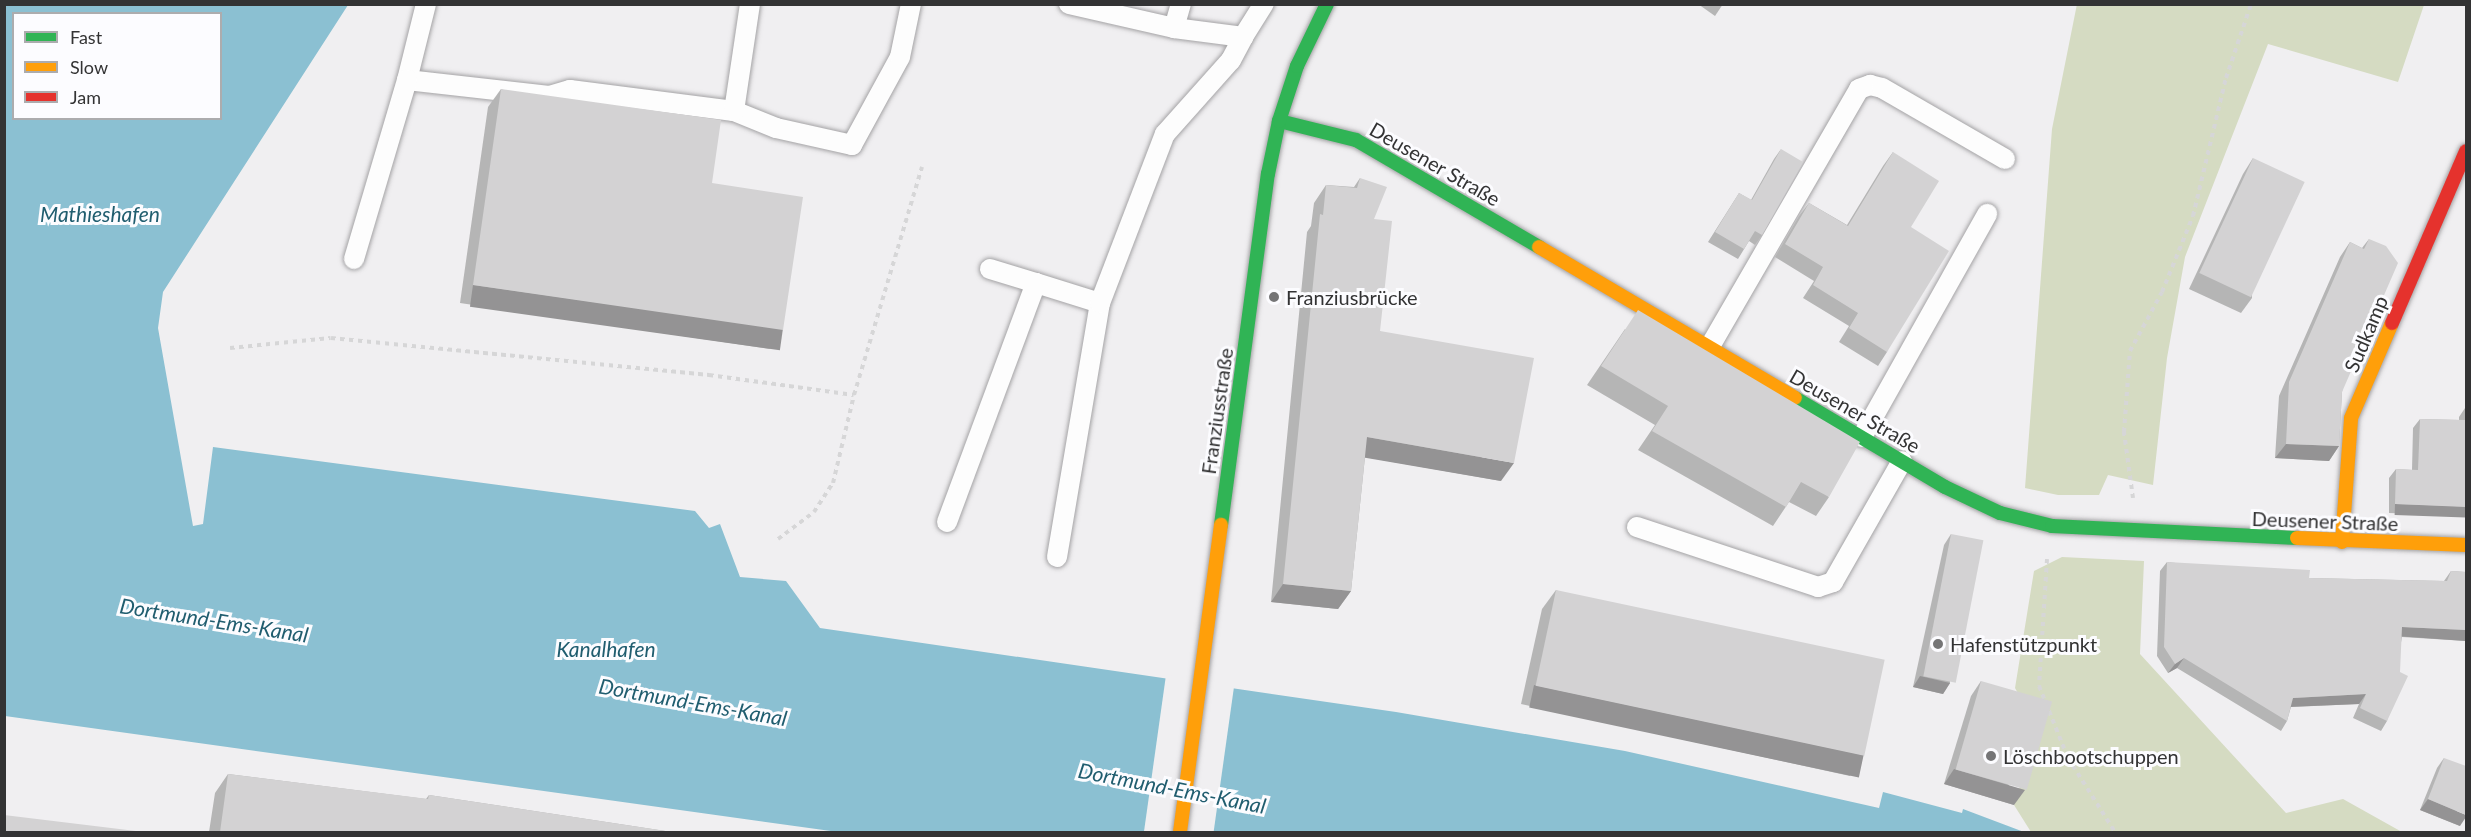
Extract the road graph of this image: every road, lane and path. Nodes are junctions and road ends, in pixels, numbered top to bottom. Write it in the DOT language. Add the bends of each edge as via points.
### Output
graph roads {
  1 [pos="426,4"];
  2 [pos="750,4"];
  3 [pos="910,4"];
  4 [pos="1069,4"];
  5 [pos="1181,4"];
  6 [pos="1264,4"];
  7 [pos="1327,4"];
  8 [pos="2251,4"];
  9 [pos="1174,28"];
  10 [pos="1243,37"];
  11 [pos="407,80"];
  12 [pos="734,111"];
  13 [pos="1279,121"];
  14 [pos="2466,151"];
  15 [pos="2005,159"];
  16 [pos="922,167"];
  17 [pos="1987,214"];
  18 [pos="354,259"];
  19 [pos="990,269"];
  20 [pos="1036,283"];
  21 [pos="1100,303"];
  22 [pos="230,348"];
  23 [pos="1709,348"];
  24 [pos="854,395"];
  25 [pos="1862,437"];
  26 [pos="1902,461"];
  27 [pos="947,522"];
  28 [pos="2052,526"];
  29 [pos="1637,527"];
  30 [pos="2134,532"];
  31 [pos="777,539"];
  32 [pos="2342,542"];
  33 [pos="2466,545"];
  34 [pos="1057,557"];
  35 [pos="1180,832"];
  36 [pos="2115,832"];
  1 -- 11 [label="lane"];
  2 -- 12 [label="lane"];
  3 -- 12 [label="lane" via="900,57 852,145 776,128"];
  4 -- 9 [label="lane"];
  5 -- 9 [label="lane"];
  6 -- 10 [label="lane"];
  7 -- 13 [label="main road, Franziusstraße" via="1297,66"];
  8 -- 30 [label="path" via="2226,78 2193,216 2163,292 2130,351 2124,432"];
  9 -- 10 [label="lane"];
  10 -- 21 [label="lane" via="1231,60 1165,134"];
  11 -- 12 [label="lane" via="549,96 570,90"];
  11 -- 18 [label="lane"];
  13 -- 23 [label="main road, Deusener Straße" via="1356,140"];
  13 -- 35 [label="main road, Franziusstraße" via="1268,174"];
  14 -- 32 [label="main road, Sudkamp" via="2351,418"];
  15 -- 23 [label="lane" via="1882,88 1870,85 1858,89"];
  16 -- 24 [label="path"];
  17 -- 25 [label="lane"];
  19 -- 20 [label="lane"];
  20 -- 21 [label="lane"];
  20 -- 27 [label="lane"];
  21 -- 34 [label="lane"];
  22 -- 24 [label="path" via="331,338 709,375"];
  23 -- 25 [label="main road, Deusener Straße"];
  24 -- 31 [label="path" via="833,483 814,512"];
  25 -- 26 [label="main road, Deusener Straße"];
  26 -- 28 [label="main road, Deusener Straße" via="1971,501 2008,516"];
  26 -- 29 [label="lane" via="1833,582 1818,587"];
  28 -- 30 [label="main road, Deusener Straße"];
  28 -- 36 [label="path" via="2044,574 2039,686 2068,758"];
  30 -- 32 [label="main road, Deusener Straße"];
  32 -- 33 [label="main road, Deusener Straße"];
}
